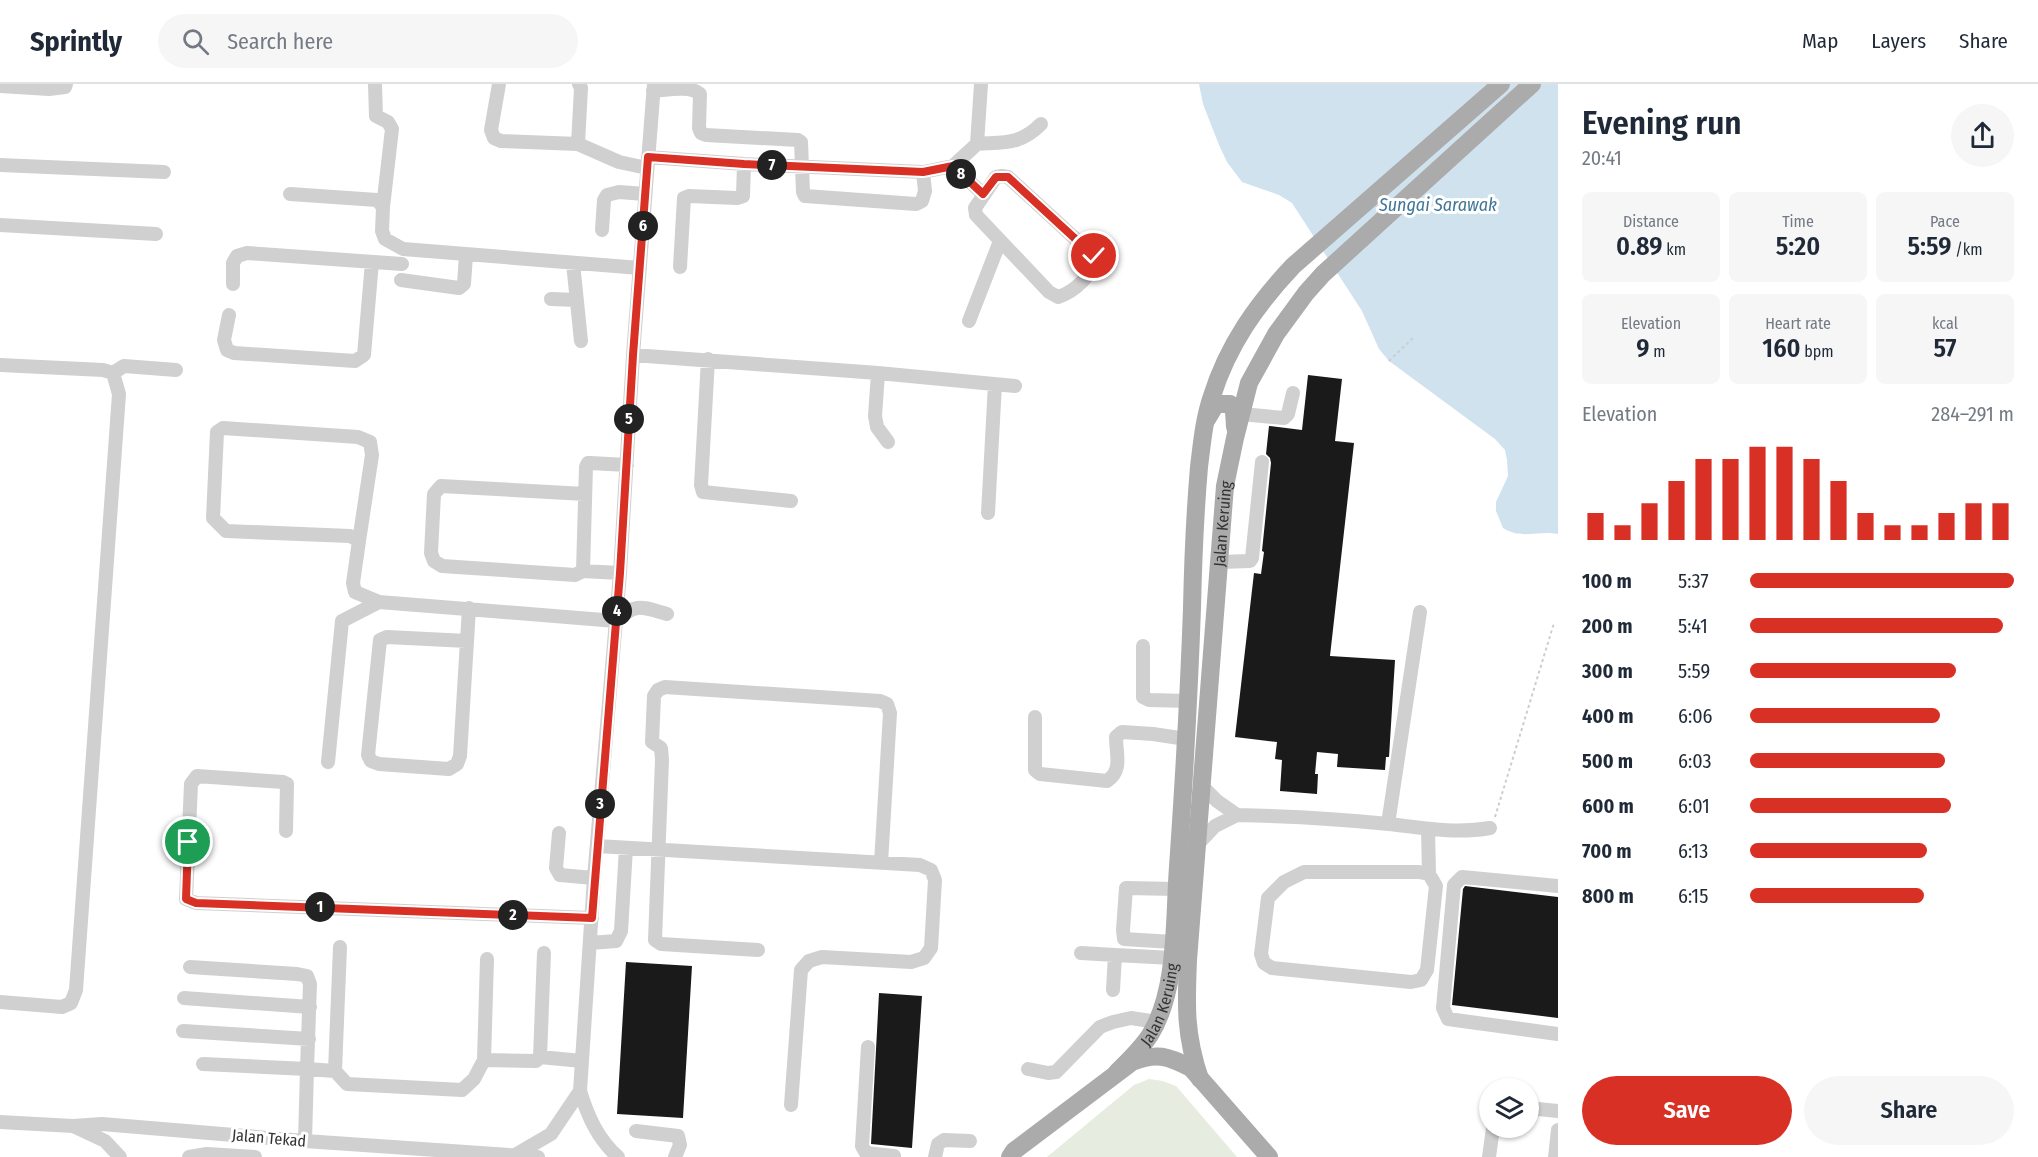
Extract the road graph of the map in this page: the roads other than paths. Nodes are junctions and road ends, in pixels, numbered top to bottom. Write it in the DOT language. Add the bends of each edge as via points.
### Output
graph roads {
  1 [pos="66,84"];
  2 [pos="375,84"];
  3 [pos="499,84"];
  4 [pos="981,84"];
  5 [pos="1501,84"];
  6 [pos="1532,84"];
  7 [pos="582,85"];
  8 [pos="0,86"];
  9 [pos="653,87"];
  10 [pos="1041,124"];
  11 [pos="578,144"];
  12 [pos="977,144"];
  13 [pos="648,163"];
  14 [pos="744,164"];
  15 [pos="0,165"];
  16 [pos="803,166"];
  17 [pos="953,166"];
  18 [pos="165,172"];
  19 [pos="923,172"];
  20 [pos="290,194"];
  21 [pos="645,194"];
  22 [pos="983,194"];
  23 [pos="383,207"];
  24 [pos="0,225"];
  25 [pos="602,230"];
  26 [pos="156,234"];
  27 [pos="1000,241"];
  28 [pos="403,249"];
  29 [pos="466,255"];
  30 [pos="372,262"];
  31 [pos="573,263"];
  32 [pos="402,264"];
  33 [pos="680,267"];
  34 [pos="640,268"];
  35 [pos="233,284"];
  36 [pos="551,299"];
  37 [pos="576,300"];
  38 [pos="228,315"];
  39 [pos="969,321"];
  40 [pos="581,341"];
  41 [pos="633,355"];
  42 [pos="708,359"];
  43 [pos="0,365"];
  44 [pos="176,370"];
  45 [pos="113,373"];
  46 [pos="878,373"];
  47 [pos="995,384"];
  48 [pos="1015,386"];
  49 [pos="1293,393"];
  50 [pos="1241,414"];
  51 [pos="1205,423"];
  52 [pos="1235,438"];
  53 [pos="888,442"];
  54 [pos="1262,462"];
  55 [pos="627,465"];
  56 [pos="585,494"];
  57 [pos="791,501"];
  58 [pos="988,513"];
  59 [pos="359,541"];
  60 [pos="1219,562"];
  61 [pos="583,571"];
  62 [pos="620,573"];
  63 [pos="379,602"];
  64 [pos="469,608"];
  65 [pos="1420,612"];
  66 [pos="667,614"];
  67 [pos="616,621"];
  68 [pos="467,641"];
  69 [pos="1143,646"];
  70 [pos="1189,701"];
  71 [pos="1035,717"];
  72 [pos="1186,739"];
  73 [pos="328,762"];
  74 [pos="1201,785"];
  75 [pos="1238,815"];
  76 [pos="1388,824"];
  77 [pos="1490,828"];
  78 [pos="1428,830"];
  79 [pos="286,831"];
  80 [pos="559,833"];
  81 [pos="1197,844"];
  82 [pos="597,846"];
  83 [pos="626,848"];
  84 [pos="659,848"];
  85 [pos="881,862"];
  86 [pos="1429,873"];
  87 [pos="594,878"];
  88 [pos="1558,886"];
  89 [pos="1176,889"];
  90 [pos="592,918"];
  91 [pos="590,943"];
  92 [pos="340,947"];
  93 [pos="758,950"];
  94 [pos="1172,950"];
  95 [pos="1082,952"];
  96 [pos="544,953"];
  97 [pos="1115,955"];
  98 [pos="487,959"];
  99 [pos="190,967"];
  100 [pos="1113,990"];
  101 [pos="184,998"];
  102 [pos="0,1002"];
  103 [pos="310,1007"];
  104 [pos="1157,1022"];
  105 [pos="183,1031"];
  106 [pos="1558,1034"];
  107 [pos="309,1039"];
  108 [pos="868,1047"];
  109 [pos="540,1057"];
  110 [pos="484,1060"];
  111 [pos="582,1061"];
  112 [pos="203,1064"];
  113 [pos="308,1069"];
  114 [pos="1028,1069"];
  115 [pos="335,1071"];
  116 [pos="1117,1072"];
  117 [pos="1200,1079"];
  118 [pos="580,1091"];
  119 [pos="790,1105"];
  120 [pos="1539,1109"];
  121 [pos="1558,1111"];
  122 [pos="0,1122"];
  123 [pos="73,1126"];
  124 [pos="1558,1130"];
  125 [pos="636,1131"];
  126 [pos="1492,1138"];
  127 [pos="305,1141"];
  128 [pos="970,1141"];
  129 [pos="515,1155"];
  130 [pos="1010,1155"];
  131 [pos="888,1156"];
  132 [pos="120,1157"];
  133 [pos="189,1157"];
  134 [pos="255,1157"];
  135 [pos="538,1157"];
  136 [pos="618,1157"];
  137 [pos="675,1157"];
  138 [pos="935,1157"];
  139 [pos="1269,1157"];
  140 [pos="1489,1157"];
  141 [pos="1555,1157"];
  1 -- 8 [label="street" via="49,89"];
  2 -- 23 [label="street" via="376,116 392,129"];
  3 -- 11 [label="street" via="491,130 494,138"];
  4 -- 12 [label="street"];
  5 -- 51 [label="main road, Jalan Keruing" via="1268,292 1222,369"];
  6 -- 50 [label="main road, Jalan Keruing" via="1323,274 1276,334 1250,383"];
  7 -- 11 [label="street"];
  9 -- 13 [label="street"];
  9 -- 16 [label="street" via="699,92 699,128 706,135 798,140"];
  10 -- 12 [label="street" via="1023,139"];
  11 -- 13 [label="street" via="619,162"];
  12 -- 17 [label="street"];
  13 -- 14 [label="street"];
  13 -- 21 [label="street"];
  14 -- 16 [label="street"];
  14 -- 33 [label="street" via="742,196 684,198"];
  15 -- 18 [label="street"];
  16 -- 19 [label="street"];
  16 -- 19 [label="street" via="805,196 916,204 924,196"];
  17 -- 19 [label="street"];
  17 -- 22 [label="street"];
  20 -- 23 [label="street" via="377,200"];
  21 -- 25 [label="street" via="607,195"];
  21 -- 34 [label="street"];
  22 -- 27 [label="street" via="975,208 976,215"];
  22 -- 27 [label="street" via="996,177 1008,177 1094,256 1095,264 1068,294 1058,297"];
  23 -- 28 [label="street" via="385,239"];
  24 -- 26 [label="street"];
  27 -- 39 [label="street"];
  28 -- 29 [label="street"];
  28 -- 32 [label="street"];
  29 -- 31 [label="street"];
  29 -- 32 [label="street" via="464,284 459,288 400,286"];
  30 -- 32 [label="street"];
  30 -- 35 [label="street" via="247,252 237,256 233,263"];
  30 -- 38 [label="street" via="364,355 355,361 234,353 227,350 224,340"];
  31 -- 34 [label="street"];
  31 -- 37 [label="street"];
  34 -- 41 [label="street"];
  36 -- 37 [label="street"];
  37 -- 40 [label="street"];
  41 -- 42 [label="street"];
  41 -- 55 [label="street"];
  42 -- 46 [label="street"];
  42 -- 57 [label="street" via="701,485 704,492"];
  43 -- 45 [label="street"];
  44 -- 45 [label="street" via="124,366"];
  45 -- 102 [label="street" via="119,394 76,990 71,1003 62,1007"];
  46 -- 47 [label="street"];
  46 -- 53 [label="street" via="875,416"];
  47 -- 48 [label="street"];
  47 -- 58 [label="street"];
  49 -- 50 [label="street" via="1284,418"];
  50 -- 52 [label="main road, Jalan Keruing"];
  51 -- 52 [label="main road" via="1216,404 1230,404"];
  51 -- 70 [label="main road, Jalan Keruing" via="1194,540"];
  52 -- 60 [label="main road, Jalan Keruing" via="1225,486"];
  54 -- 60 [label="street" via="1252,558 1246,562"];
  55 -- 56 [label="street" via="588,463"];
  55 -- 62 [label="street"];
  56 -- 61 [label="street"];
  56 -- 61 [label="street" via="441,486 434,494 431,553 442,566 575,574"];
  59 -- 59 [label="street" via="372,455 370,442 358,437 223,428 217,432 213,518 219,526 226,531 350,537"];
  59 -- 63 [label="street" via="355,592"];
  60 -- 74 [label="main road, Jalan Keruing"];
  61 -- 62 [label="street"];
  62 -- 67 [label="street"];
  63 -- 64 [label="street"];
  63 -- 73 [label="street" via="342,621"];
  64 -- 67 [label="street"];
  64 -- 68 [label="street"];
  65 -- 76 [label="street"];
  66 -- 67 [label="street" via="644,607 628,610"];
  67 -- 82 [label="street"];
  68 -- 68 [label="street" via="457,764 449,769 371,761 368,755 380,640"];
  69 -- 70 [label="street" via="1143,697"];
  70 -- 72 [label="main road, Jalan Keruing"];
  71 -- 72 [label="street" via="1035,770 1040,774 1107,781 1118,768 1116,737 1122,732"];
  72 -- 89 [label="main road, Jalan Keruing"];
  74 -- 75 [label="street"];
  74 -- 81 [label="main road, Jalan Keruing"];
  75 -- 76 [label="street"];
  75 -- 81 [label="street" via="1215,826"];
  76 -- 78 [label="street"];
  77 -- 78 [label="street"];
  78 -- 86 [label="street"];
  79 -- 90 [label="street" via="287,784 197,776 191,784 186,899 196,903"];
  80 -- 87 [label="street" via="556,868 560,875"];
  81 -- 117 [label="main road, Jalan Keruing" via="1186,994 1190,1047"];
  82 -- 83 [label="street"];
  82 -- 87 [label="street"];
  83 -- 84 [label="street"];
  83 -- 91 [label="street" via="621,931 616,941"];
  84 -- 85 [label="street"];
  84 -- 85 [label="street" via="662,760 661,748 652,742 654,696 665,687 887,704 890,714"];
  84 -- 93 [label="street" via="657,943"];
  85 -- 119 [label="street" via="920,865 931,870 935,880 931,948 924,958 911,962 822,957 809,960 801,970"];
  86 -- 86 [label="street" via="1304,872 1284,882 1268,898 1261,954 1264,963 1272,968 1421,980 1427,970 1436,886"];
  87 -- 90 [label="street"];
  88 -- 106 [label="street" via="1462,876 1454,885 1443,1008 1448,1019"];
  89 -- 94 [label="main road, Jalan Keruing"];
  89 -- 94 [label="street" via="1126,888 1123,930 1124,939"];
  90 -- 91 [label="street"];
  91 -- 111 [label="street"];
  92 -- 115 [label="street"];
  94 -- 97 [label="street"];
  94 -- 104 [label="main road, Jalan Keruing" via="1168,993"];
  95 -- 97 [label="street"];
  96 -- 109 [label="street"];
  97 -- 100 [label="street"];
  98 -- 110 [label="street"];
  99 -- 103 [label="street" via="307,976"];
  101 -- 103 [label="street"];
  103 -- 107 [label="street"];
  104 -- 114 [label="street" via="1131,1018 1113,1022 1100,1027 1056,1072"];
  104 -- 116 [label="main road, Jalan Keruing"];
  105 -- 107 [label="street"];
  107 -- 113 [label="street"];
  108 -- 131 [label="street" via="862,1146 866,1153"];
  109 -- 110 [label="street" via="536,1061"];
  109 -- 111 [label="street"];
  110 -- 115 [label="street" via="474,1079 462,1090 347,1084"];
  111 -- 118 [label="street"];
  112 -- 113 [label="street"];
  113 -- 115 [label="street"];
  113 -- 127 [label="street"];
  116 -- 117 [label="main road" via="1146,1056 1159,1056 1191,1068"];
  116 -- 130 [label="main road"];
  117 -- 139 [label="main road"];
  118 -- 129 [label="street" via="551,1134"];
  118 -- 136 [label="street" via="600,1137"];
  120 -- 121 [label="street"];
  122 -- 123 [label="street, Jalan Tekad"];
  123 -- 127 [label="street, Jalan Tekad" via="102,1124"];
  123 -- 132 [label="street" via="105,1141"];
  124 -- 141 [label="street"];
  125 -- 137 [label="street" via="678,1136 680,1145"];
  126 -- 140 [label="street"];
  127 -- 129 [label="street, Jalan Tekad"];
  128 -- 138 [label="street" via="944,1140 938,1143"];
  129 -- 135 [label="street, Jalan Tekad"];
  133 -- 134 [label="street, Jalan Tekad"];
}
